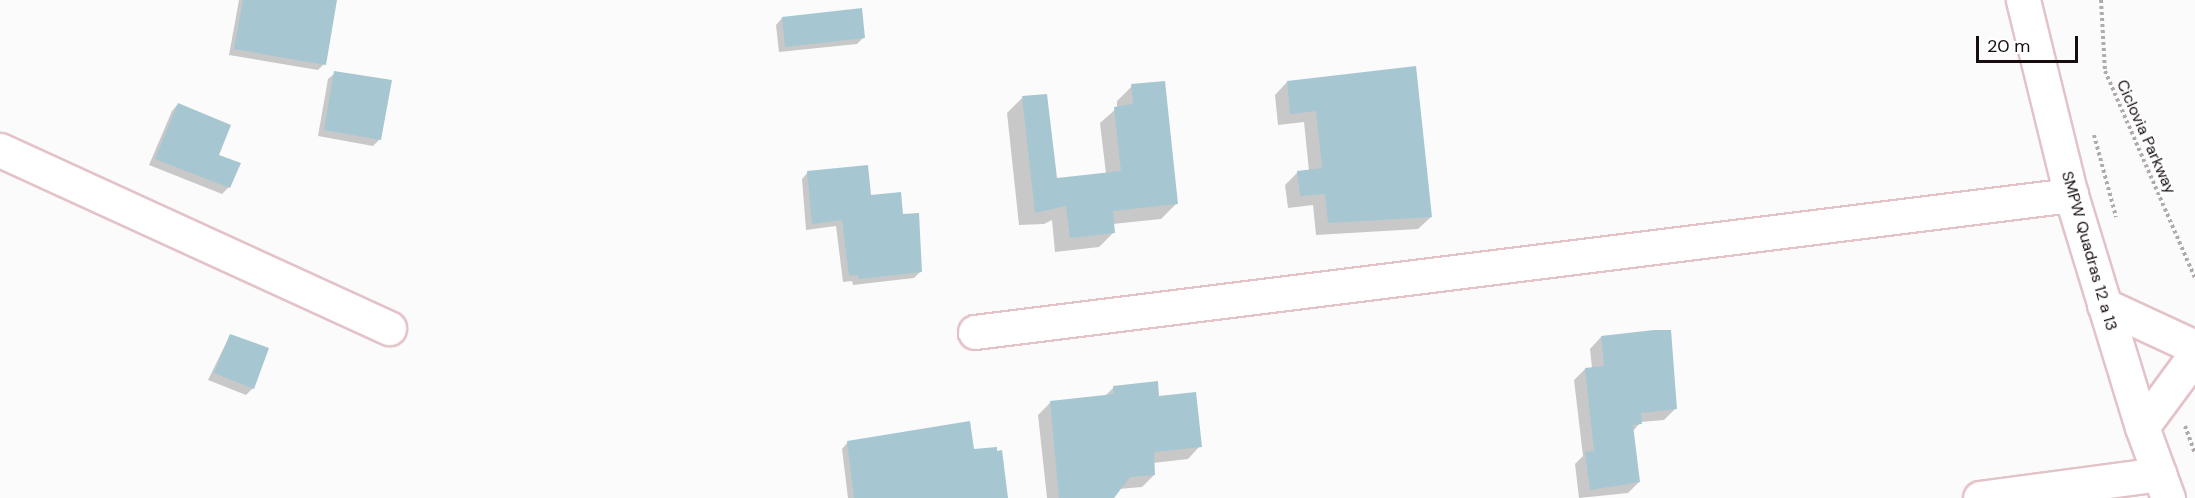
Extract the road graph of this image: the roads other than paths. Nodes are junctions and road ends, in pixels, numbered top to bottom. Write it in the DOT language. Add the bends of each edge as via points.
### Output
graph roads {
  1 [pos="2023,0"];
  2 [pos="0,150"];
  3 [pos="2071,195"];
  4 [pos="2104,305"];
  5 [pos="389,328"];
  6 [pos="975,332"];
  7 [pos="2195,347"];
  8 [pos="2195,354"];
  9 [pos="2142,427"];
  10 [pos="2163,486"];
  11 [pos="1980,498"];
  1 -- 3 [label="street, SMPW Quadras 12 a 13"];
  2 -- 5 [label="street"];
  3 -- 4 [label="street, SMPW Quadras 12 a 13"];
  3 -- 6 [label="street"];
  4 -- 7 [label="street"];
  4 -- 9 [label="street, SMPW Quadras 12 a 13"];
  8 -- 9 [label="street"];
  9 -- 10 [label="street, SMPW Quadras 12 a 13"];
  10 -- 11 [label="street"];
}
